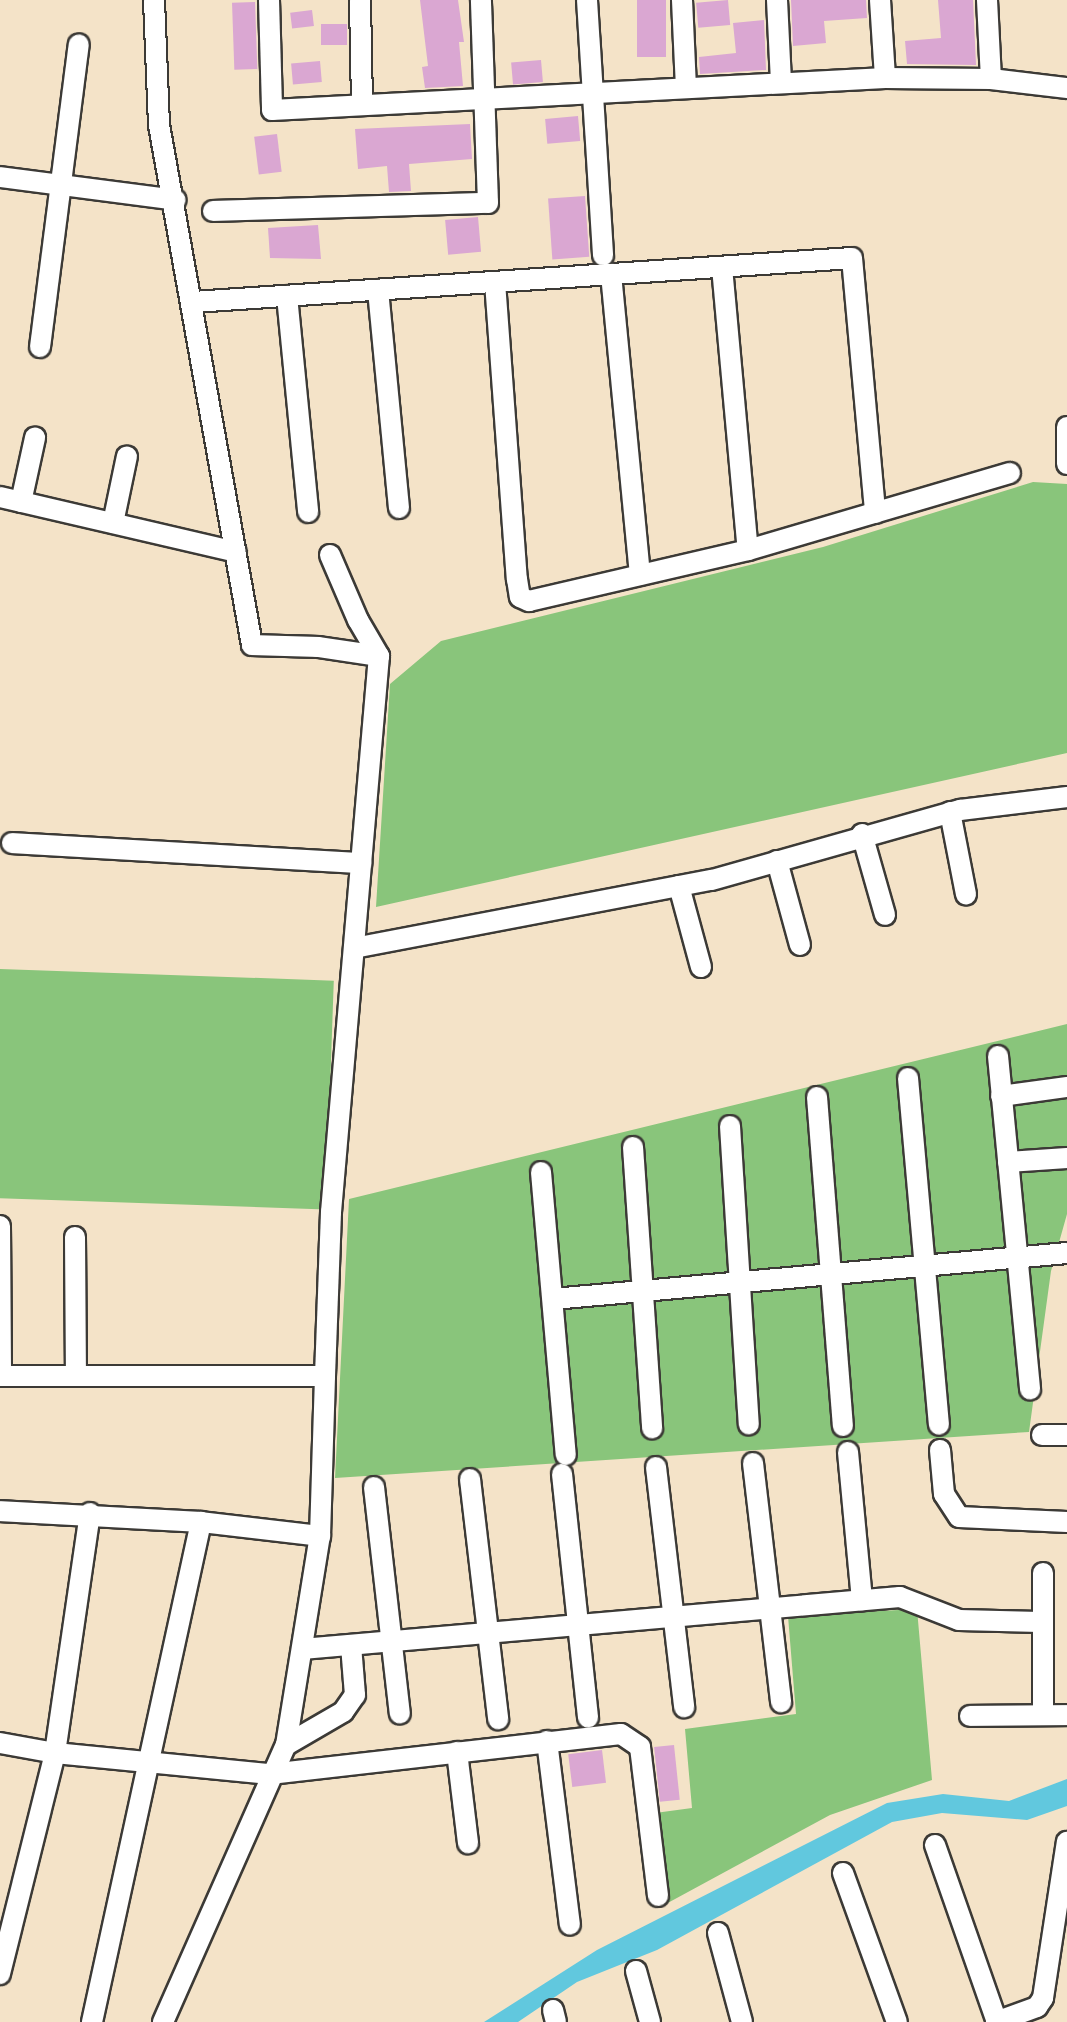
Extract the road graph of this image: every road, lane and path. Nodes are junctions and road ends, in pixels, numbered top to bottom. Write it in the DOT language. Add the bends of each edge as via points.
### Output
graph roads {
  1 [pos="154,0"];
  2 [pos="269,0"];
  3 [pos="360,0"];
  4 [pos="481,0"];
  5 [pos="586,0"];
  6 [pos="682,0"];
  7 [pos="777,0"];
  8 [pos="880,0"];
  9 [pos="987,0"];
  10 [pos="79,44"];
  11 [pos="885,78"];
  12 [pos="991,78"];
  13 [pos="781,82"];
  14 [pos="686,88"];
  15 [pos="1067,88"];
  16 [pos="592,92"];
  17 [pos="487,100"];
  18 [pos="362,103"];
  19 [pos="0,177"];
  20 [pos="63,185"];
  21 [pos="176,200"];
  22 [pos="213,211"];
  23 [pos="607,265"];
  24 [pos="722,267"];
  25 [pos="495,282"];
  26 [pos="378,290"];
  27 [pos="287,296"];
  28 [pos="193,302"];
  29 [pos="40,347"];
  30 [pos="1067,427"];
  31 [pos="35,438"];
  32 [pos="127,456"];
  33 [pos="1067,464"];
  34 [pos="1010,473"];
  35 [pos="0,497"];
  36 [pos="22,502"];
  37 [pos="400,508"];
  38 [pos="308,512"];
  39 [pos="874,513"];
  40 [pos="112,523"];
  41 [pos="748,550"];
  42 [pos="236,552"];
  43 [pos="330,555"];
  44 [pos="640,575"];
  45 [pos="379,656"];
  46 [pos="1067,796"];
  47 [pos="950,812"];
  48 [pos="862,834"];
  49 [pos="12,843"];
  50 [pos="777,860"];
  51 [pos="361,863"];
  52 [pos="679,886"];
  53 [pos="966,894"];
  54 [pos="885,915"];
  55 [pos="800,945"];
  56 [pos="354,948"];
  57 [pos="702,967"];
  58 [pos="998,1056"];
  59 [pos="908,1078"];
  60 [pos="1067,1088"];
  61 [pos="1002,1096"];
  62 [pos="817,1097"];
  63 [pos="730,1126"];
  64 [pos="633,1146"];
  65 [pos="1067,1158"];
  66 [pos="1008,1162"];
  67 [pos="541,1172"];
  68 [pos="0,1226"];
  69 [pos="75,1237"];
  70 [pos="1067,1253"];
  71 [pos="1018,1256"];
  72 [pos="922,1266"];
  73 [pos="832,1274"];
  74 [pos="740,1284"];
  75 [pos="642,1290"];
  76 [pos="553,1299"];
  77 [pos="1,1376"];
  78 [pos="76,1376"];
  79 [pos="326,1376"];
  80 [pos="1030,1388"];
  81 [pos="749,1424"];
  82 [pos="940,1425"];
  83 [pos="843,1426"];
  84 [pos="652,1428"];
  85 [pos="1042,1435"];
  86 [pos="1067,1435"];
  87 [pos="940,1450"];
  88 [pos="848,1452"];
  89 [pos="753,1463"];
  90 [pos="656,1467"];
  91 [pos="470,1479"];
  92 [pos="374,1488"];
  93 [pos="0,1511"];
  94 [pos="90,1512"];
  95 [pos="202,1522"];
  96 [pos="1067,1522"];
  97 [pos="320,1536"];
  98 [pos="1043,1574"];
  99 [pos="862,1600"];
  100 [pos="770,1608"];
  101 [pos="673,1617"];
  102 [pos="1040,1622"];
  103 [pos="578,1625"];
  104 [pos="488,1633"];
  105 [pos="392,1641"];
  106 [pos="352,1645"];
  107 [pos="302,1649"];
  108 [pos="781,1702"];
  109 [pos="684,1707"];
  110 [pos="400,1714"];
  111 [pos="1043,1714"];
  112 [pos="1067,1714"];
  113 [pos="970,1716"];
  114 [pos="588,1718"];
  115 [pos="498,1719"];
  116 [pos="547,1741"];
  117 [pos="0,1743"];
  118 [pos="286,1745"];
  119 [pos="457,1752"];
  120 [pos="55,1754"];
  121 [pos="151,1764"];
  122 [pos="270,1774"];
  123 [pos="1067,1842"];
  124 [pos="468,1843"];
  125 [pos="935,1845"];
  126 [pos="843,1873"];
  127 [pos="658,1896"];
  128 [pos="570,1925"];
  129 [pos="718,1934"];
  130 [pos="636,1971"];
  131 [pos="0,1974"];
  132 [pos="92,2022"];
  133 [pos="163,2022"];
  134 [pos="650,2022"];
  135 [pos="742,2022"];
  136 [pos="897,2022"];
  137 [pos="996,2022"];
  1 -- 21 [label="street" via="160,124"];
  2 -- 18 [label="street" via="272,110"];
  3 -- 18 [label="street"];
  4 -- 17 [label="street"];
  5 -- 16 [label="street"];
  6 -- 14 [label="street"];
  7 -- 13 [label="street"];
  8 -- 11 [label="street"];
  9 -- 12 [label="street"];
  10 -- 20 [label="street"];
  11 -- 12 [label="street"];
  11 -- 13 [label="street"];
  12 -- 15 [label="street"];
  13 -- 14 [label="street"];
  14 -- 16 [label="street"];
  16 -- 17 [label="street"];
  16 -- 23 [label="street"];
  17 -- 18 [label="street"];
  17 -- 22 [label="street" via="488,203"];
  19 -- 20 [label="street"];
  20 -- 21 [label="street"];
  20 -- 29 [label="street"];
  21 -- 28 [label="street"];
  23 -- 24 [label="street"];
  23 -- 25 [label="street"];
  23 -- 44 [label="street"];
  24 -- 39 [label="street" via="852,258"];
  24 -- 41 [label="street"];
  25 -- 26 [label="street"];
  25 -- 44 [label="street" via="520,597 528,602"];
  26 -- 27 [label="street"];
  26 -- 37 [label="street"];
  27 -- 28 [label="street"];
  27 -- 38 [label="street"];
  28 -- 42 [label="street"];
  30 -- 33 [label="street"];
  31 -- 36 [label="street"];
  32 -- 40 [label="street"];
  34 -- 39 [label="street"];
  35 -- 36 [label="street"];
  36 -- 40 [label="street"];
  39 -- 41 [label="street"];
  40 -- 42 [label="street"];
  41 -- 44 [label="street"];
  42 -- 45 [label="street" via="252,645"];
  43 -- 45 [label="street"];
  45 -- 51 [label="street"];
  46 -- 47 [label="street"];
  47 -- 48 [label="street"];
  47 -- 53 [label="street"];
  48 -- 50 [label="street"];
  48 -- 54 [label="street"];
  49 -- 51 [label="street"];
  50 -- 52 [label="street"];
  50 -- 55 [label="street"];
  51 -- 56 [label="street"];
  52 -- 56 [label="street"];
  52 -- 57 [label="street"];
  56 -- 79 [label="street" via="331,1212"];
  58 -- 61 [label="street"];
  59 -- 72 [label="street"];
  60 -- 61 [label="street"];
  61 -- 66 [label="street"];
  62 -- 73 [label="street"];
  63 -- 74 [label="street"];
  64 -- 75 [label="street"];
  65 -- 66 [label="street"];
  66 -- 71 [label="street"];
  67 -- 76 [label="street"];
  68 -- 77 [label="street"];
  69 -- 78 [label="street"];
  70 -- 71 [label="street"];
  71 -- 72 [label="street"];
  71 -- 80 [label="street"];
  72 -- 73 [label="street"];
  72 -- 82 [label="street"];
  73 -- 74 [label="street"];
  73 -- 83 [label="street"];
  74 -- 75 [label="street"];
  74 -- 81 [label="street"];
  75 -- 76 [label="street"];
  75 -- 84 [label="street"];
  76 -- 103 [label="street"];
  77 -- 78 [label="street"];
  78 -- 79 [label="street"];
  79 -- 97 [label="street"];
  85 -- 86 [label="street"];
  87 -- 96 [label="street" via="944,1494 960,1517"];
  88 -- 99 [label="street"];
  89 -- 100 [label="street"];
  90 -- 101 [label="street"];
  91 -- 104 [label="street"];
  92 -- 105 [label="street"];
  93 -- 94 [label="street"];
  94 -- 95 [label="street"];
  94 -- 120 [label="street"];
  95 -- 97 [label="street"];
  95 -- 121 [label="street"];
  97 -- 107 [label="street"];
  98 -- 102 [label="street"];
  99 -- 100 [label="street"];
  99 -- 102 [label="street" via="916,1600 959,1620 987,1624"];
  100 -- 101 [label="street"];
  100 -- 108 [label="street"];
  101 -- 103 [label="street"];
  101 -- 109 [label="street"];
  102 -- 111 [label="street"];
  103 -- 104 [label="street"];
  103 -- 114 [label="street"];
  104 -- 105 [label="street"];
  104 -- 115 [label="street"];
  105 -- 106 [label="street"];
  105 -- 110 [label="street"];
  106 -- 107 [label="street"];
  106 -- 118 [label="street" via="355,1695 343,1712"];
  107 -- 118 [label="street"];
  111 -- 112 [label="street"];
  111 -- 113 [label="street"];
  116 -- 119 [label="street"];
  116 -- 127 [label="street" via="622,1734 640,1746"];
  116 -- 128 [label="street"];
  117 -- 120 [label="street"];
  118 -- 122 [label="street"];
  119 -- 122 [label="street"];
  119 -- 124 [label="street"];
  120 -- 121 [label="street"];
  120 -- 131 [label="street"];
  121 -- 122 [label="street"];
  121 -- 132 [label="street"];
  122 -- 133 [label="street"];
  123 -- 137 [label="street" via="1043,1998"];
  125 -- 137 [label="street"];
  126 -- 136 [label="street"];
  129 -- 135 [label="street"];
  130 -- 134 [label="street"];
}
